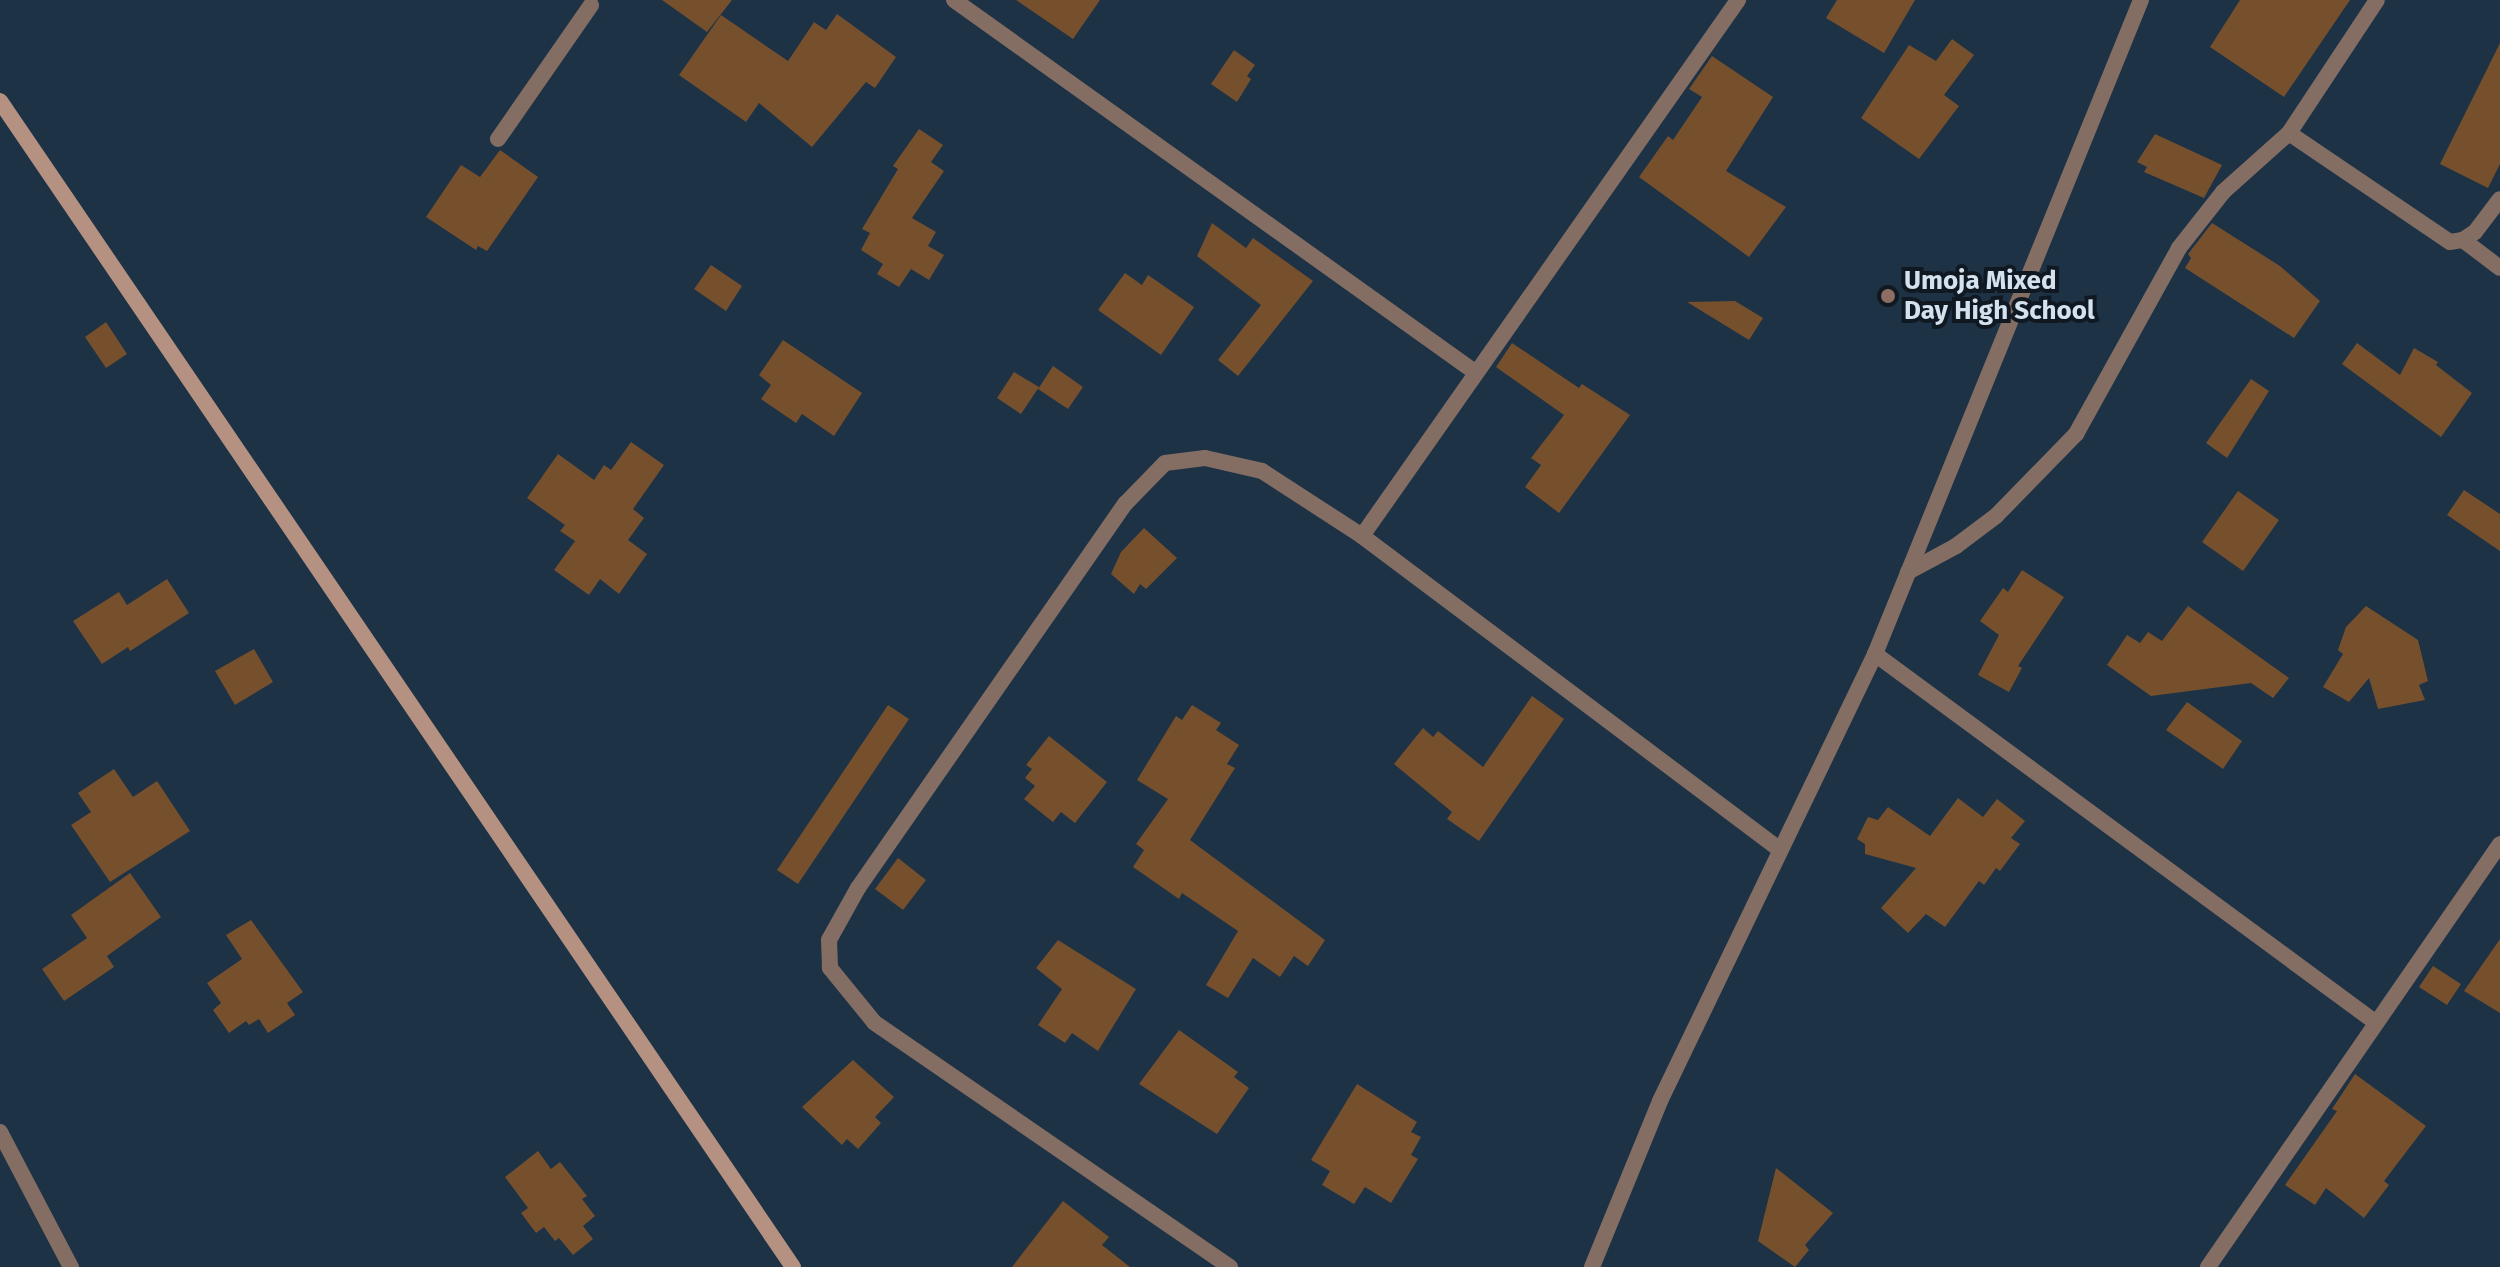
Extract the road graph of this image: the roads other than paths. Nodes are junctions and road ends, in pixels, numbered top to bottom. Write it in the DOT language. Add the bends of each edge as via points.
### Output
graph roads {
  1 [pos="954,0"];
  2 [pos="1738,0"];
  3 [pos="2141,0"];
  4 [pos="2377,0"];
  5 [pos="590,2"];
  6 [pos="0,101"];
  7 [pos="2289,133"];
  8 [pos="498,139"];
  9 [pos="2500,199"];
  10 [pos="2463,240"];
  11 [pos="2500,268"];
  12 [pos="1475,372"];
  13 [pos="1362,536"];
  14 [pos="1908,572"];
  15 [pos="1875,654"];
  16 [pos="2500,844"];
  17 [pos="1779,849"];
  18 [pos="2375,1022"];
  19 [pos="0,1132"];
  20 [pos="71,1267"];
  21 [pos="793,1267"];
  22 [pos="1230,1267"];
  23 [pos="1592,1267"];
  24 [pos="2208,1267"];
  1 -- 12 [label="street"];
  2 -- 12 [label="street"];
  3 -- 14 [label="street"];
  4 -- 7 [label="street"];
  5 -- 8 [label="street"];
  6 -- 21 [label="street"];
  7 -- 10 [label="street" via="2450,242"];
  7 -- 14 [label="street" via="2223,192 2179,248 2076,434 1996,516"];
  9 -- 10 [label="street"];
  10 -- 11 [label="street"];
  12 -- 13 [label="street"];
  13 -- 17 [label="street"];
  13 -- 22 [label="street" via="1262,471 1205,458 1165,463 1125,504 858,888 829,940 830,968 874,1022"];
  14 -- 15 [label="street"];
  15 -- 17 [label="street"];
  15 -- 18 [label="street"];
  16 -- 18 [label="street"];
  17 -- 23 [label="street" via="1660,1101"];
  18 -- 24 [label="street"];
  19 -- 20 [label="street"];
}
